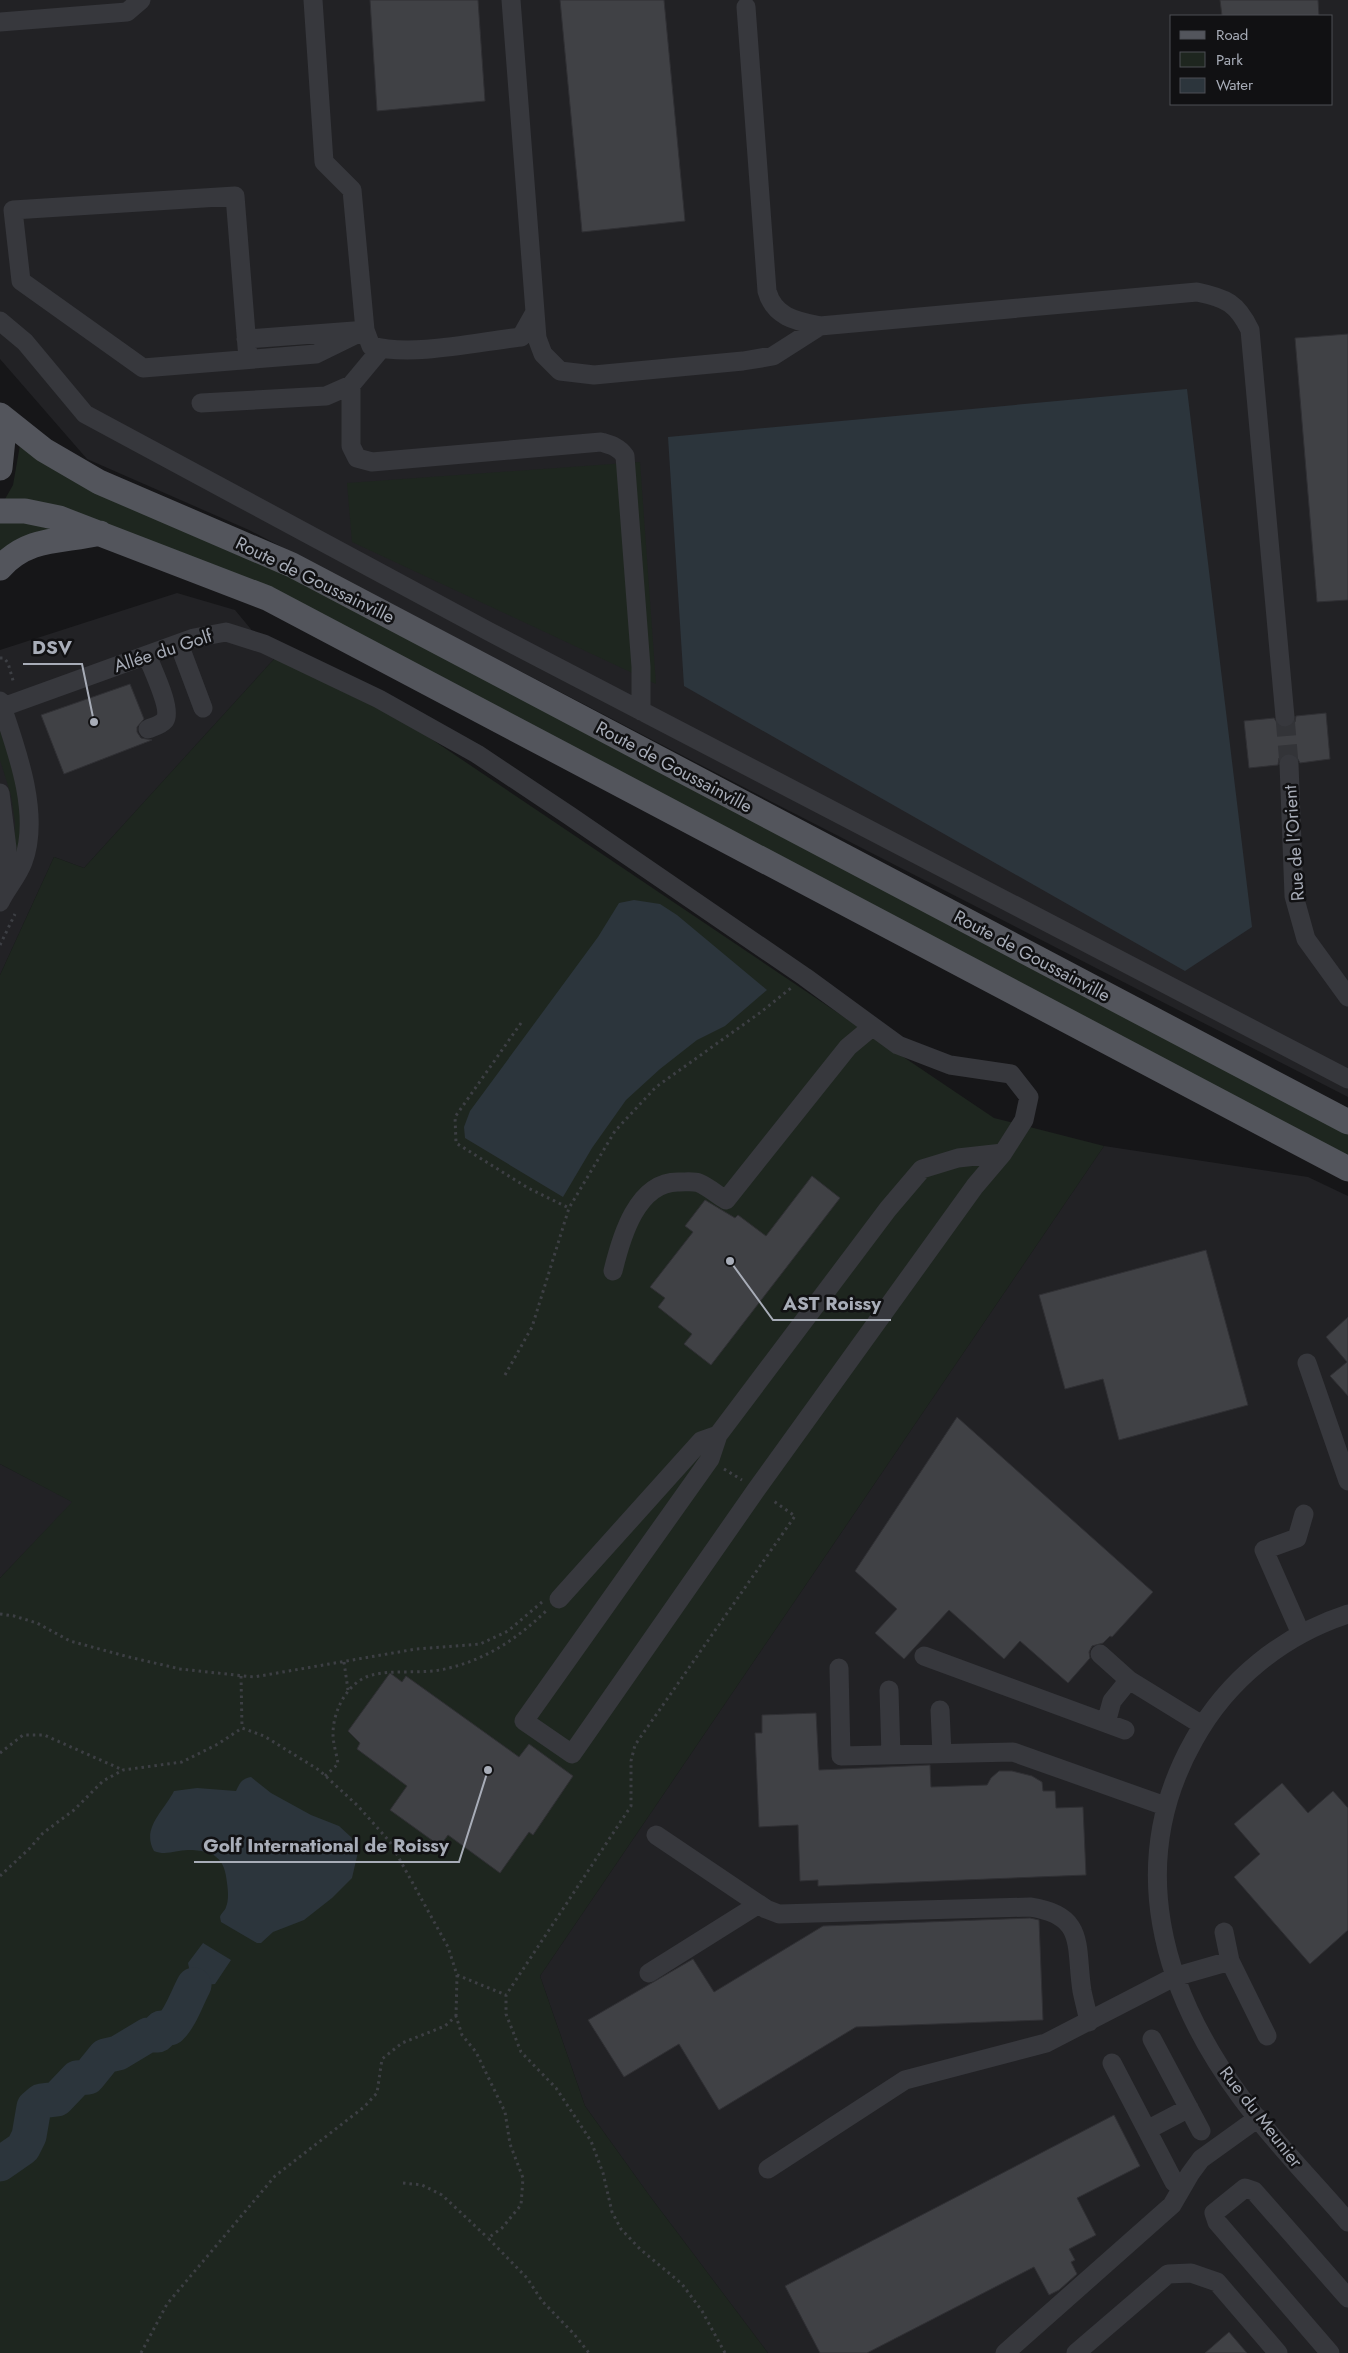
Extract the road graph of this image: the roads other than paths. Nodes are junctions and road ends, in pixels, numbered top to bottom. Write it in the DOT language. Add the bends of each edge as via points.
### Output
graph roads {
  1 [pos="141,0"];
  2 [pos="313,0"];
  3 [pos="511,0"];
  4 [pos="746,7"];
  5 [pos="0,22"];
  6 [pos="534,314"];
  7 [pos="0,321"];
  8 [pos="820,326"];
  9 [pos="365,330"];
  10 [pos="246,340"];
  11 [pos="381,348"];
  12 [pos="248,359"];
  13 [pos="351,385"];
  14 [pos="201,403"];
  15 [pos="0,415"];
  16 [pos="0,426"];
  17 [pos="0,468"];
  18 [pos="0,511"];
  19 [pos="100,533"];
  20 [pos="0,568"];
  21 [pos="179,644"];
  22 [pos="147,655"];
  23 [pos="1,706"];
  24 [pos="203,708"];
  25 [pos="641,711"];
  26 [pos="1285,717"];
  27 [pos="148,729"];
  28 [pos="1289,764"];
  29 [pos="0,793"];
  30 [pos="2,898"];
  31 [pos="1348,997"];
  32 [pos="872,1027"];
  33 [pos="1348,1079"];
  34 [pos="1348,1122"];
  35 [pos="1003,1153"];
  36 [pos="1348,1169"];
  37 [pos="614,1271"];
  38 [pos="1307,1364"];
  39 [pos="718,1436"];
  40 [pos="1348,1481"];
  41 [pos="1304,1514"];
  42 [pos="551,1600"];
  43 [pos="1348,1614"];
  44 [pos="1301,1634"];
  45 [pos="1100,1654"];
  46 [pos="924,1656"];
  47 [pos="839,1668"];
  48 [pos="1129,1680"];
  49 [pos="889,1690"];
  50 [pos="940,1710"];
  51 [pos="1106,1723"];
  52 [pos="1202,1725"];
  53 [pos="1125,1730"];
  54 [pos="942,1754"];
  55 [pos="891,1755"];
  56 [pos="1165,1806"];
  57 [pos="656,1835"];
  58 [pos="759,1904"];
  59 [pos="1224,1932"];
  60 [pos="1230,1961"];
  61 [pos="649,1973"];
  62 [pos="1174,1977"];
  63 [pos="1090,2022"];
  64 [pos="1267,2036"];
  65 [pos="1152,2039"];
  66 [pos="1112,2063"];
  67 [pos="1189,2108"];
  68 [pos="1258,2118"];
  69 [pos="1147,2130"];
  70 [pos="1201,2131"];
  71 [pos="768,2169"];
  72 [pos="1181,2188"];
  73 [pos="1348,2222"];
  74 [pos="1348,2298"];
  75 [pos="1004,2353"];
  76 [pos="1076,2353"];
  77 [pos="1278,2353"];
  78 [pos="1330,2353"];
  1 -- 5 [label="street" via="127,12"];
  2 -- 9 [label="street" via="324,162 352,190"];
  3 -- 6 [label="street"];
  4 -- 8 [label="street" via="767,291 770,302 790,320"];
  6 -- 8 [label="street" via="536,338 543,354 560,370 594,375 743,362 773,356"];
  6 -- 11 [label="street" via="521,337 412,350"];
  7 -- 25 [label="street" via="25,342 85,414"];
  8 -- 26 [label="street" via="1197,292 1222,297 1242,312 1250,330"];
  9 -- 10 [label="street"];
  9 -- 11 [label="street" via="371,346"];
  9 -- 12 [label="street" via="316,354"];
  10 -- 12 [label="street"];
  10 -- 12 [label="street" via="235,196 13,210 21,281 143,368"];
  11 -- 13 [label="street"];
  13 -- 14 [label="street" via="326,396"];
  13 -- 25 [label="street" via="351,446 357,458 372,462 601,442 622,452 625,456 641,667"];
  15 -- 34 [label="main road, Route de Goussainville" via="44,450 99,482 292,565"];
  16 -- 17 [label="main road" via="3,439"];
  18 -- 19 [label="main road, Route de Goussainville" via="25,511 59,518"];
  19 -- 20 [label="main road" via="71,540 49,539 29,546 10,557"];
  19 -- 36 [label="main road, Route de Goussainville" via="267,598"];
  21 -- 22 [label="street, Allée du Golf"];
  21 -- 24 [label="street"];
  21 -- 32 [label="street, Allée du Golf" via="226,632 264,644 379,699 492,764 805,977"];
  22 -- 23 [label="street, Allée du Golf"];
  22 -- 27 [label="street" via="168,708 165,720"];
  23 -- 30 [label="street" via="23,770 28,815 23,863"];
  25 -- 33 [label="street"];
  28 -- 31 [label="street, Rue de l'Orient" via="1294,896 1306,939"];
  29 -- 30 [label="street" via="7,848"];
  32 -- 35 [label="street, Allée du Golf" via="898,1044 950,1065 1011,1074 1029,1097 1024,1120"];
  32 -- 37 [label="street" via="848,1047 726,1200 698,1183 671,1182 656,1189 636,1207 621,1239"];
  35 -- 39 [label="street" via="958,1158 922,1169 888,1209"];
  35 -- 39 [label="street" via="975,1186 756,1490 572,1754 524,1721 710,1460"];
  38 -- 40 [label="street"];
  39 -- 42 [label="street" via="701,1441"];
  41 -- 44 [label="street" via="1297,1538 1264,1550"];
  43 -- 44 [label="street, Rue du Meunier"];
  44 -- 52 [label="street, Rue du Meunier" via="1266,1656 1244,1675 1216,1704"];
  45 -- 48 [label="street"];
  46 -- 51 [label="street"];
  47 -- 55 [label="street" via="841,1756"];
  48 -- 51 [label="street" via="1112,1701"];
  48 -- 52 [label="street"];
  49 -- 55 [label="street"];
  50 -- 54 [label="street"];
  51 -- 53 [label="street"];
  52 -- 56 [label="street, Rue du Meunier" via="1183,1759"];
  54 -- 55 [label="street"];
  54 -- 56 [label="street" via="1013,1752"];
  56 -- 62 [label="street, Rue du Meunier" via="1156,1862 1158,1906"];
  57 -- 58 [label="street"];
  58 -- 61 [label="street"];
  58 -- 63 [label="street" via="778,1914 1030,1907 1048,1910 1064,1918 1075,1930 1080,1947 1082,1990"];
  59 -- 60 [label="street"];
  60 -- 62 [label="street"];
  60 -- 64 [label="street"];
  62 -- 63 [label="street"];
  62 -- 68 [label="street, Rue du Meunier" via="1222,2071"];
  63 -- 71 [label="street" via="1046,2043 905,2080"];
  65 -- 67 [label="street"];
  66 -- 69 [label="street"];
  67 -- 69 [label="street"];
  67 -- 70 [label="street"];
  68 -- 72 [label="street" via="1201,2159"];
  68 -- 73 [label="street, Rue du Meunier"];
  69 -- 72 [label="street" via="1174,2182"];
  72 -- 75 [label="street" via="1172,2205"];
  74 -- 78 [label="street" via="1254,2191 1244,2188 1214,2213 1217,2222"];
  76 -- 77 [label="street" via="1168,2274 1191,2273 1217,2282"];
}
